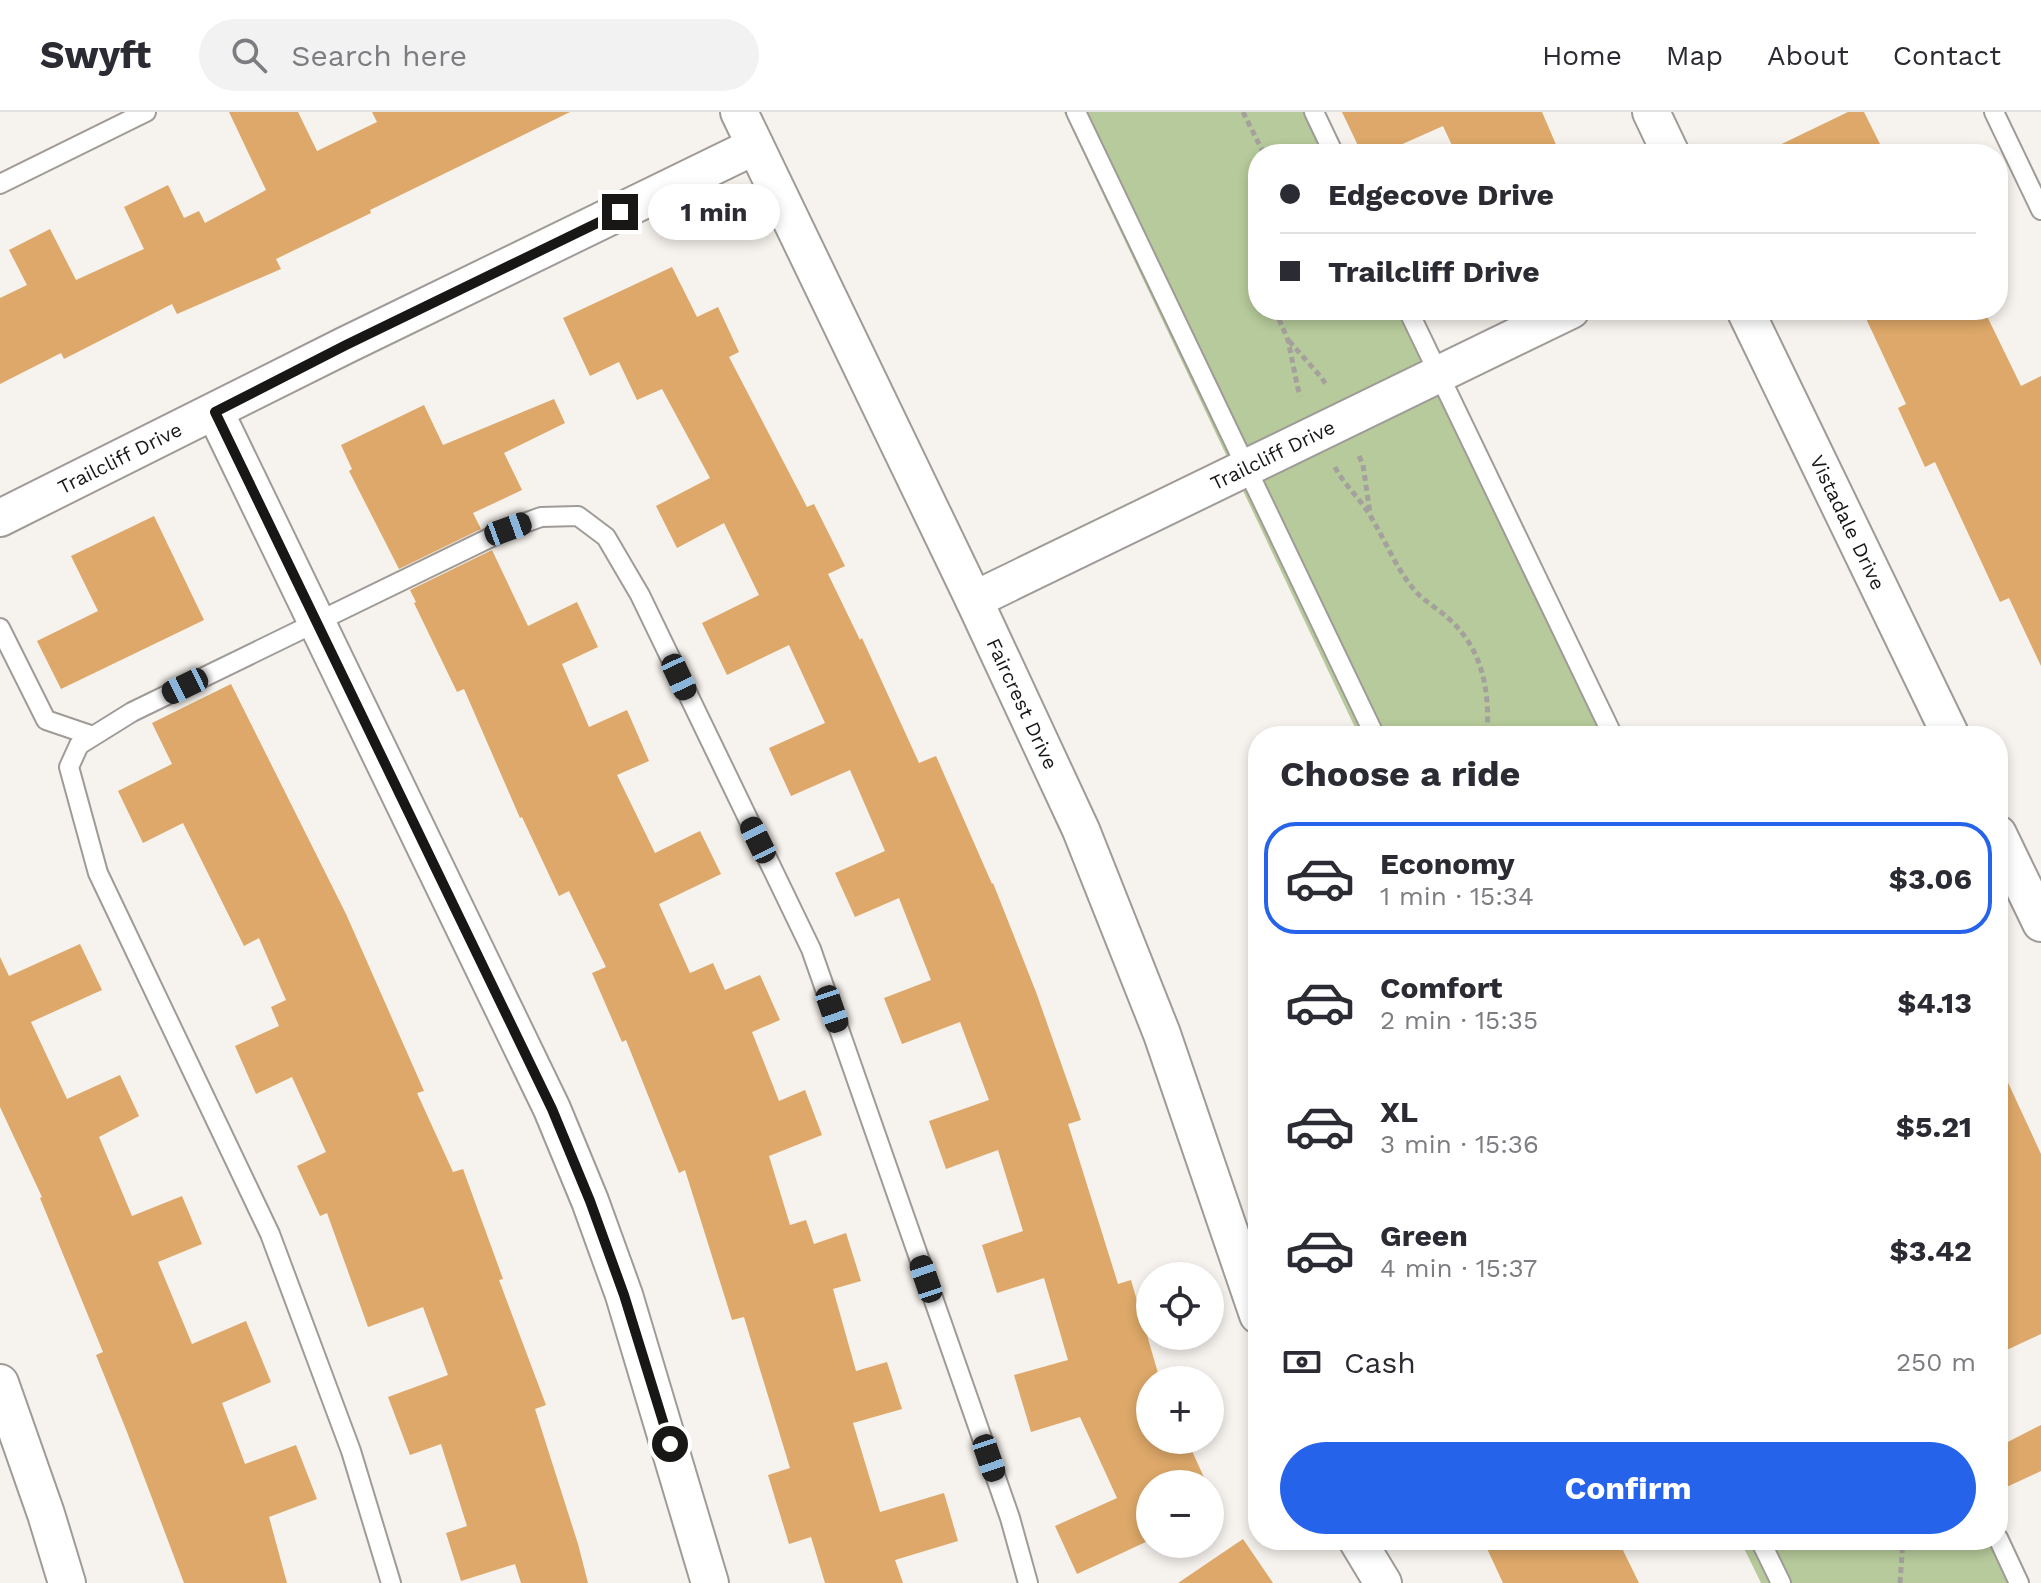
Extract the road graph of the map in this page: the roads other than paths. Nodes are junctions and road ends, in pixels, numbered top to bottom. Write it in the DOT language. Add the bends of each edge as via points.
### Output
graph roads {
  1 [pos="146,112"];
  2 [pos="739,112"];
  3 [pos="1076,112"];
  4 [pos="1314,112"];
  5 [pos="1651,112"];
  6 [pos="1994,112"];
  7 [pos="1329,144"];
  8 [pos="1666,144"];
  9 [pos="755,146"];
  10 [pos="0,184"];
  11 [pos="2041,210"];
  12 [pos="1413,320"];
  13 [pos="1550,320"];
  14 [pos="1750,320"];
  15 [pos="1439,374"];
  16 [pos="215,412"];
  17 [pos="1247,468"];
  18 [pos="0,518"];
  19 [pos="974,600"];
  20 [pos="317,621"];
  21 [pos="0,628"];
  22 [pos="1370,726"];
  23 [pos="1608,726"];
  24 [pos="1946,726"];
  25 [pos="93,736"];
  26 [pos="2008,855"];
  27 [pos="2041,923"];
  28 [pos="1248,1286"];
  29 [pos="0,1383"];
  30 [pos="1363,1550"];
  31 [pos="1765,1550"];
  32 [pos="2004,1550"];
  33 [pos="67,1583"];
  34 [pos="391,1583"];
  35 [pos="710,1583"];
  36 [pos="1028,1583"];
  37 [pos="1383,1583"];
  38 [pos="1781,1583"];
  39 [pos="2019,1583"];
  1 -- 10 [label="lane"];
  2 -- 9 [label="street, Faircrest Drive"];
  3 -- 17 [label="lane"];
  4 -- 7 [label="lane"];
  5 -- 8 [label="street"];
  6 -- 11 [label="lane"];
  9 -- 16 [label="street, Trailcliff Drive"];
  9 -- 19 [label="street, Faircrest Drive"];
  12 -- 15 [label="lane"];
  13 -- 15 [label="street, Trailcliff Drive"];
  14 -- 24 [label="street, Vistadale Drive"];
  15 -- 17 [label="street, Trailcliff Drive"];
  15 -- 23 [label="lane"];
  16 -- 18 [label="street, Trailcliff Drive"];
  16 -- 20 [label="street"];
  17 -- 19 [label="street, Trailcliff Drive"];
  17 -- 22 [label="lane"];
  19 -- 28 [label="street, Faircrest Drive" via="1099,873 1162,1034"];
  20 -- 25 [label="lane"];
  20 -- 35 [label="street" via="552,1109 590,1201 624,1295"];
  20 -- 36 [label="lane" via="541,517 578,516 606,537 640,595 811,949 1010,1518"];
  21 -- 25 [label="lane" via="46,720"];
  25 -- 34 [label="lane" via="79,745 69,767 98,873 270,1234 351,1451"];
  26 -- 27 [label="street"];
  29 -- 33 [label="street"];
  30 -- 37 [label="street"];
  31 -- 38 [label="lane"];
  32 -- 39 [label="lane"];
}
